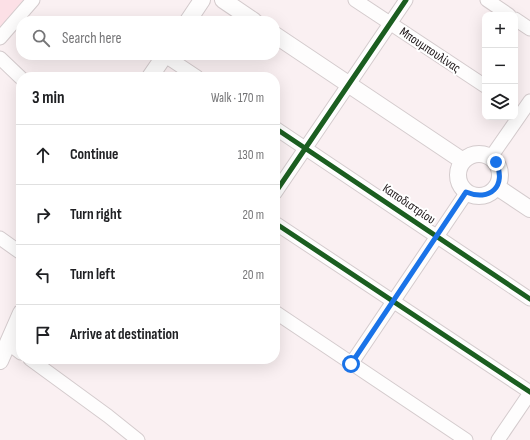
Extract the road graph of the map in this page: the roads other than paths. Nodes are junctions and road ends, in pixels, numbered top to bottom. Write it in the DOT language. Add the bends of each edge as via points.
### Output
graph roads {
  1 [pos="33,0"];
  2 [pos="202,0"];
  3 [pos="223,0"];
  4 [pos="356,0"];
  5 [pos="406,0"];
  6 [pos="487,0"];
  7 [pos="505,12"];
  8 [pos="19,16"];
  9 [pos="191,16"];
  10 [pos="247,16"];
  11 [pos="16,20"];
  12 [pos="518,21"];
  13 [pos="390,24"];
  14 [pos="530,29"];
  15 [pos="0,38"];
  16 [pos="280,38"];
  17 [pos="0,58"];
  18 [pos="161,60"];
  19 [pos="172,60"];
  20 [pos="153,72"];
  21 [pos="190,72"];
  22 [pos="16,73"];
  23 [pos="349,84"];
  24 [pos="482,84"];
  25 [pos="524,109"];
  26 [pos="280,131"];
  27 [pos="306,148"];
  28 [pos="491,157"];
  29 [pos="463,161"];
  30 [pos="280,187"];
  31 [pos="497,187"];
  32 [pos="466,192"];
  33 [pos="530,209"];
  34 [pos="280,226"];
  35 [pos="438,236"];
  36 [pos="0,238"];
  37 [pos="16,249"];
  38 [pos="530,299"];
  39 [pos="393,302"];
  40 [pos="280,315"];
  41 [pos="16,325"];
  42 [pos="8,343"];
  43 [pos="16,349"];
  44 [pos="0,361"];
  45 [pos="37,364"];
  46 [pos="351,364"];
  47 [pos="530,393"];
  48 [pos="138,440"];
  49 [pos="466,440"];
  50 [pos="498,440"];
  1 -- 8 [label="street"];
  2 -- 9 [label="street"];
  3 -- 10 [label="street"];
  4 -- 13 [label="street, Μπουμπουλίνας"];
  5 -- 13 [label="street"];
  6 -- 7 [label="street"];
  11 -- 15 [label="street"];
  12 -- 14 [label="street"];
  13 -- 23 [label="street"];
  13 -- 24 [label="street, Μπουμπουλίνας"];
  16 -- 23 [label="street"];
  17 -- 22 [label="street"];
  18 -- 20 [label="street"];
  19 -- 21 [label="street"];
  23 -- 27 [label="street"];
  23 -- 29 [label="street"];
  25 -- 28 [label="street"];
  26 -- 27 [label="street, Καποδιστρίου"];
  27 -- 30 [label="street"];
  27 -- 35 [label="street, Καποδιστρίου"];
  28 -- 29 [label="street" via="474,154"];
  28 -- 31 [label="street" via="500,171"];
  29 -- 32 [label="street" via="458,174 460,184"];
  31 -- 32 [label="street" via="484,196"];
  31 -- 33 [label="street"];
  32 -- 35 [label="street"];
  34 -- 39 [label="street"];
  35 -- 38 [label="street, Καποδιστρίου"];
  35 -- 39 [label="street"];
  36 -- 37 [label="street"];
  39 -- 46 [label="street"];
  39 -- 47 [label="street"];
  40 -- 46 [label="street"];
  41 -- 42 [label="street"];
  42 -- 43 [label="street"];
  42 -- 44 [label="street"];
  45 -- 48 [label="street"];
  46 -- 49 [label="street"];
  47 -- 50 [label="street"];
}
